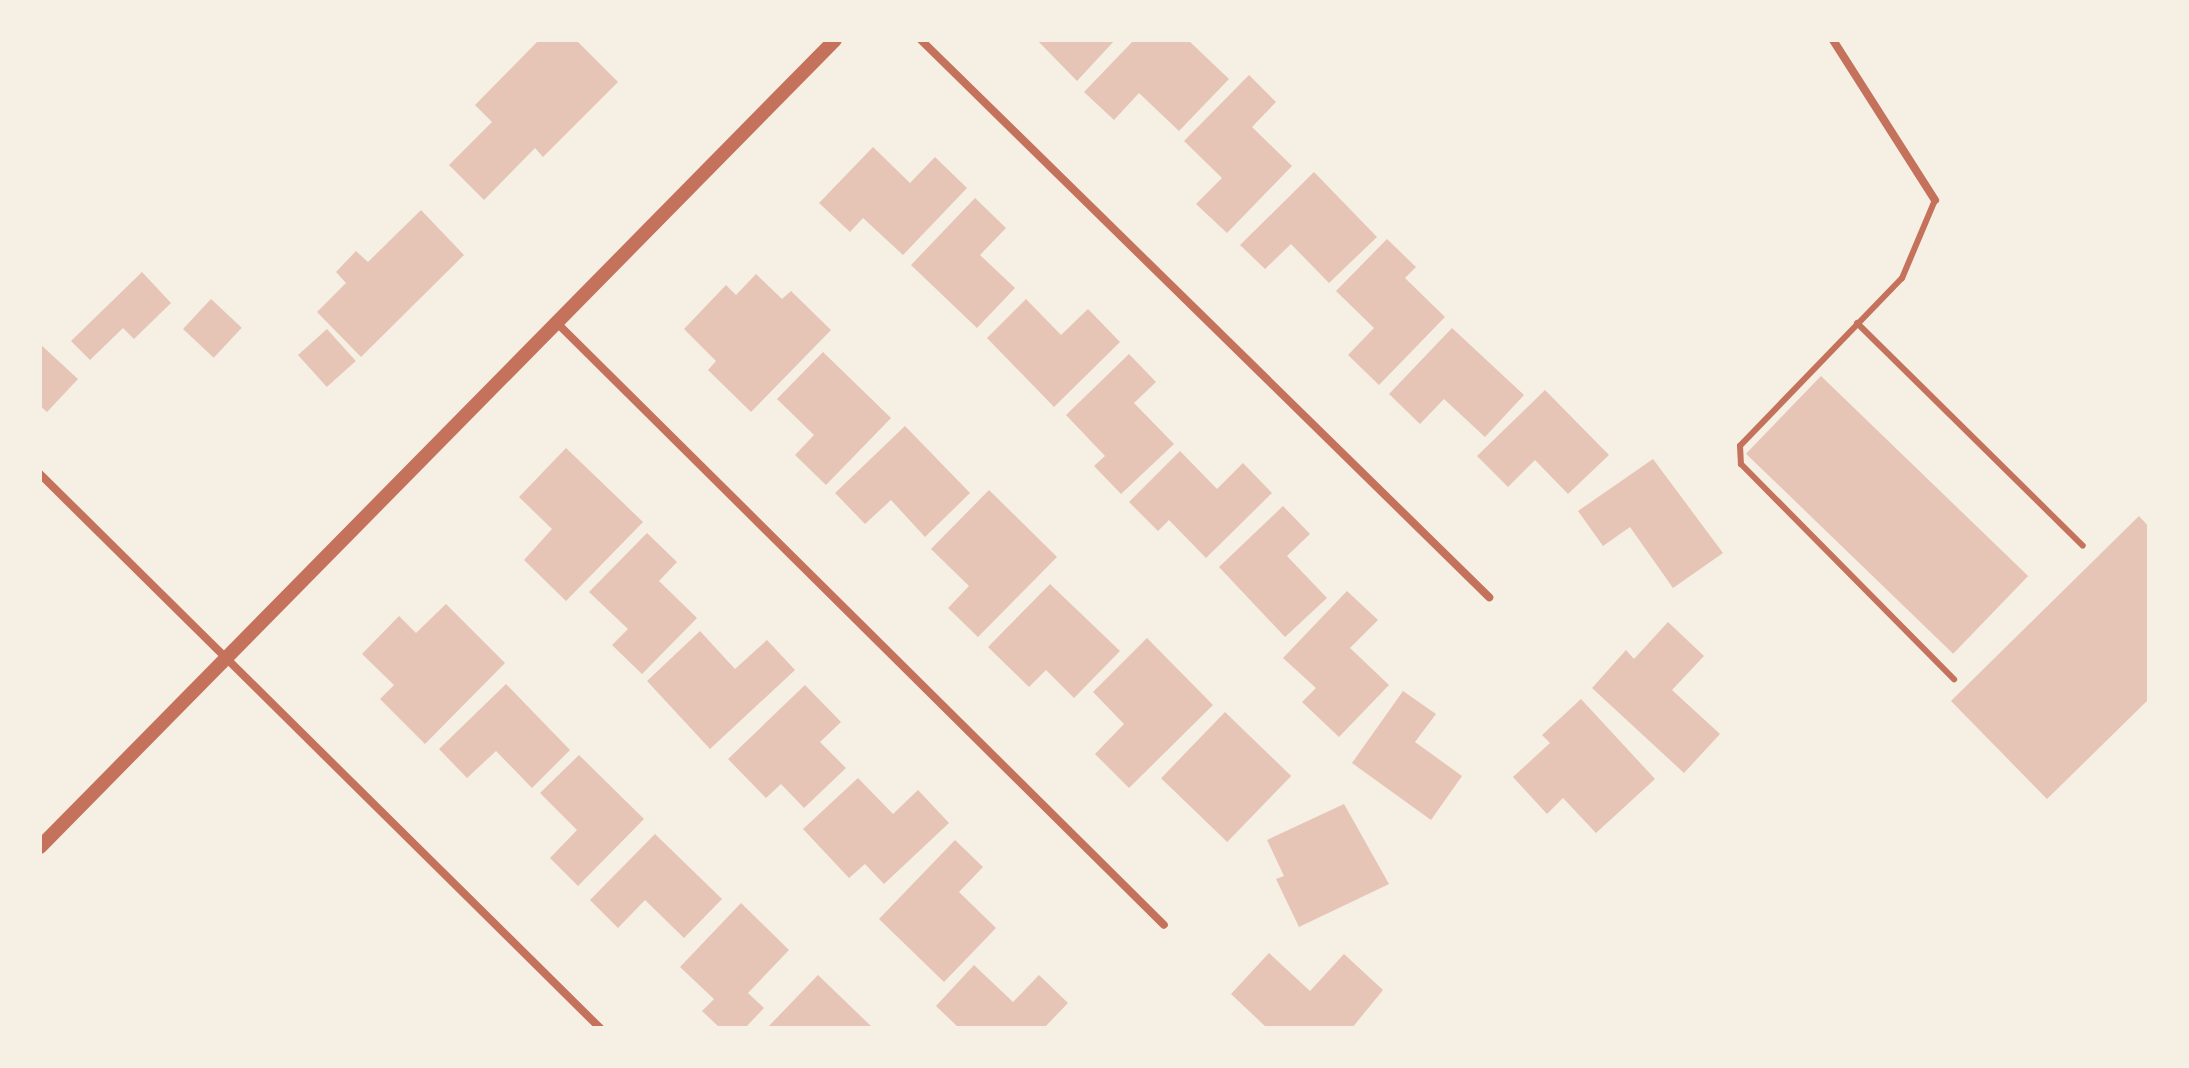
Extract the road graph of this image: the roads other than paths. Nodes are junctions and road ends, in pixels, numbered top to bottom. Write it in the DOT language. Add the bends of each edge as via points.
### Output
graph roads {
  1 [pos="835,40"];
  2 [pos="921,40"];
  3 [pos="1833,40"];
  4 [pos="1935,200"];
  5 [pos="556,322"];
  6 [pos="1857,323"];
  7 [pos="40,474"];
  8 [pos="2083,546"];
  9 [pos="1489,597"];
  10 [pos="229,659"];
  11 [pos="1954,679"];
  12 [pos="40,847"];
  13 [pos="1164,925"];
  14 [pos="600,1028"];
  1 -- 5 [label="street"];
  2 -- 9 [label="street"];
  3 -- 4 [label="street"];
  4 -- 6 [label="lane" via="1902,278"];
  5 -- 10 [label="street"];
  5 -- 13 [label="street"];
  6 -- 8 [label="lane"];
  6 -- 11 [label="lane" via="1755,426 1740,446 1741,464"];
  7 -- 10 [label="street"];
  10 -- 12 [label="street"];
  10 -- 14 [label="street"];
}
